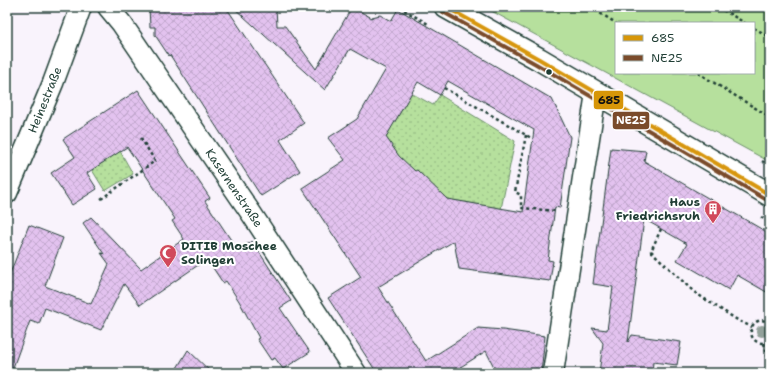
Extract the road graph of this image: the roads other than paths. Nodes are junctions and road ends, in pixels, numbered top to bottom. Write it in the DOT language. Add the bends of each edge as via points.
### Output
graph roads {
  1 [pos="81,7"];
  2 [pos="108,7"];
  3 [pos="446,7"];
  4 [pos="596,93"];
  5 [pos="7,193"];
  6 [pos="770,195"];
  7 [pos="356,373"];
  8 [pos="554,373"];
  1 -- 5 [label="street, Heinestraße" via="53,83"];
  2 -- 7 [label="street, Kasernenstraße" via="251,213"];
  3 -- 4 [label="street"];
  4 -- 6 [label="street"];
  4 -- 8 [label="street"];
}
